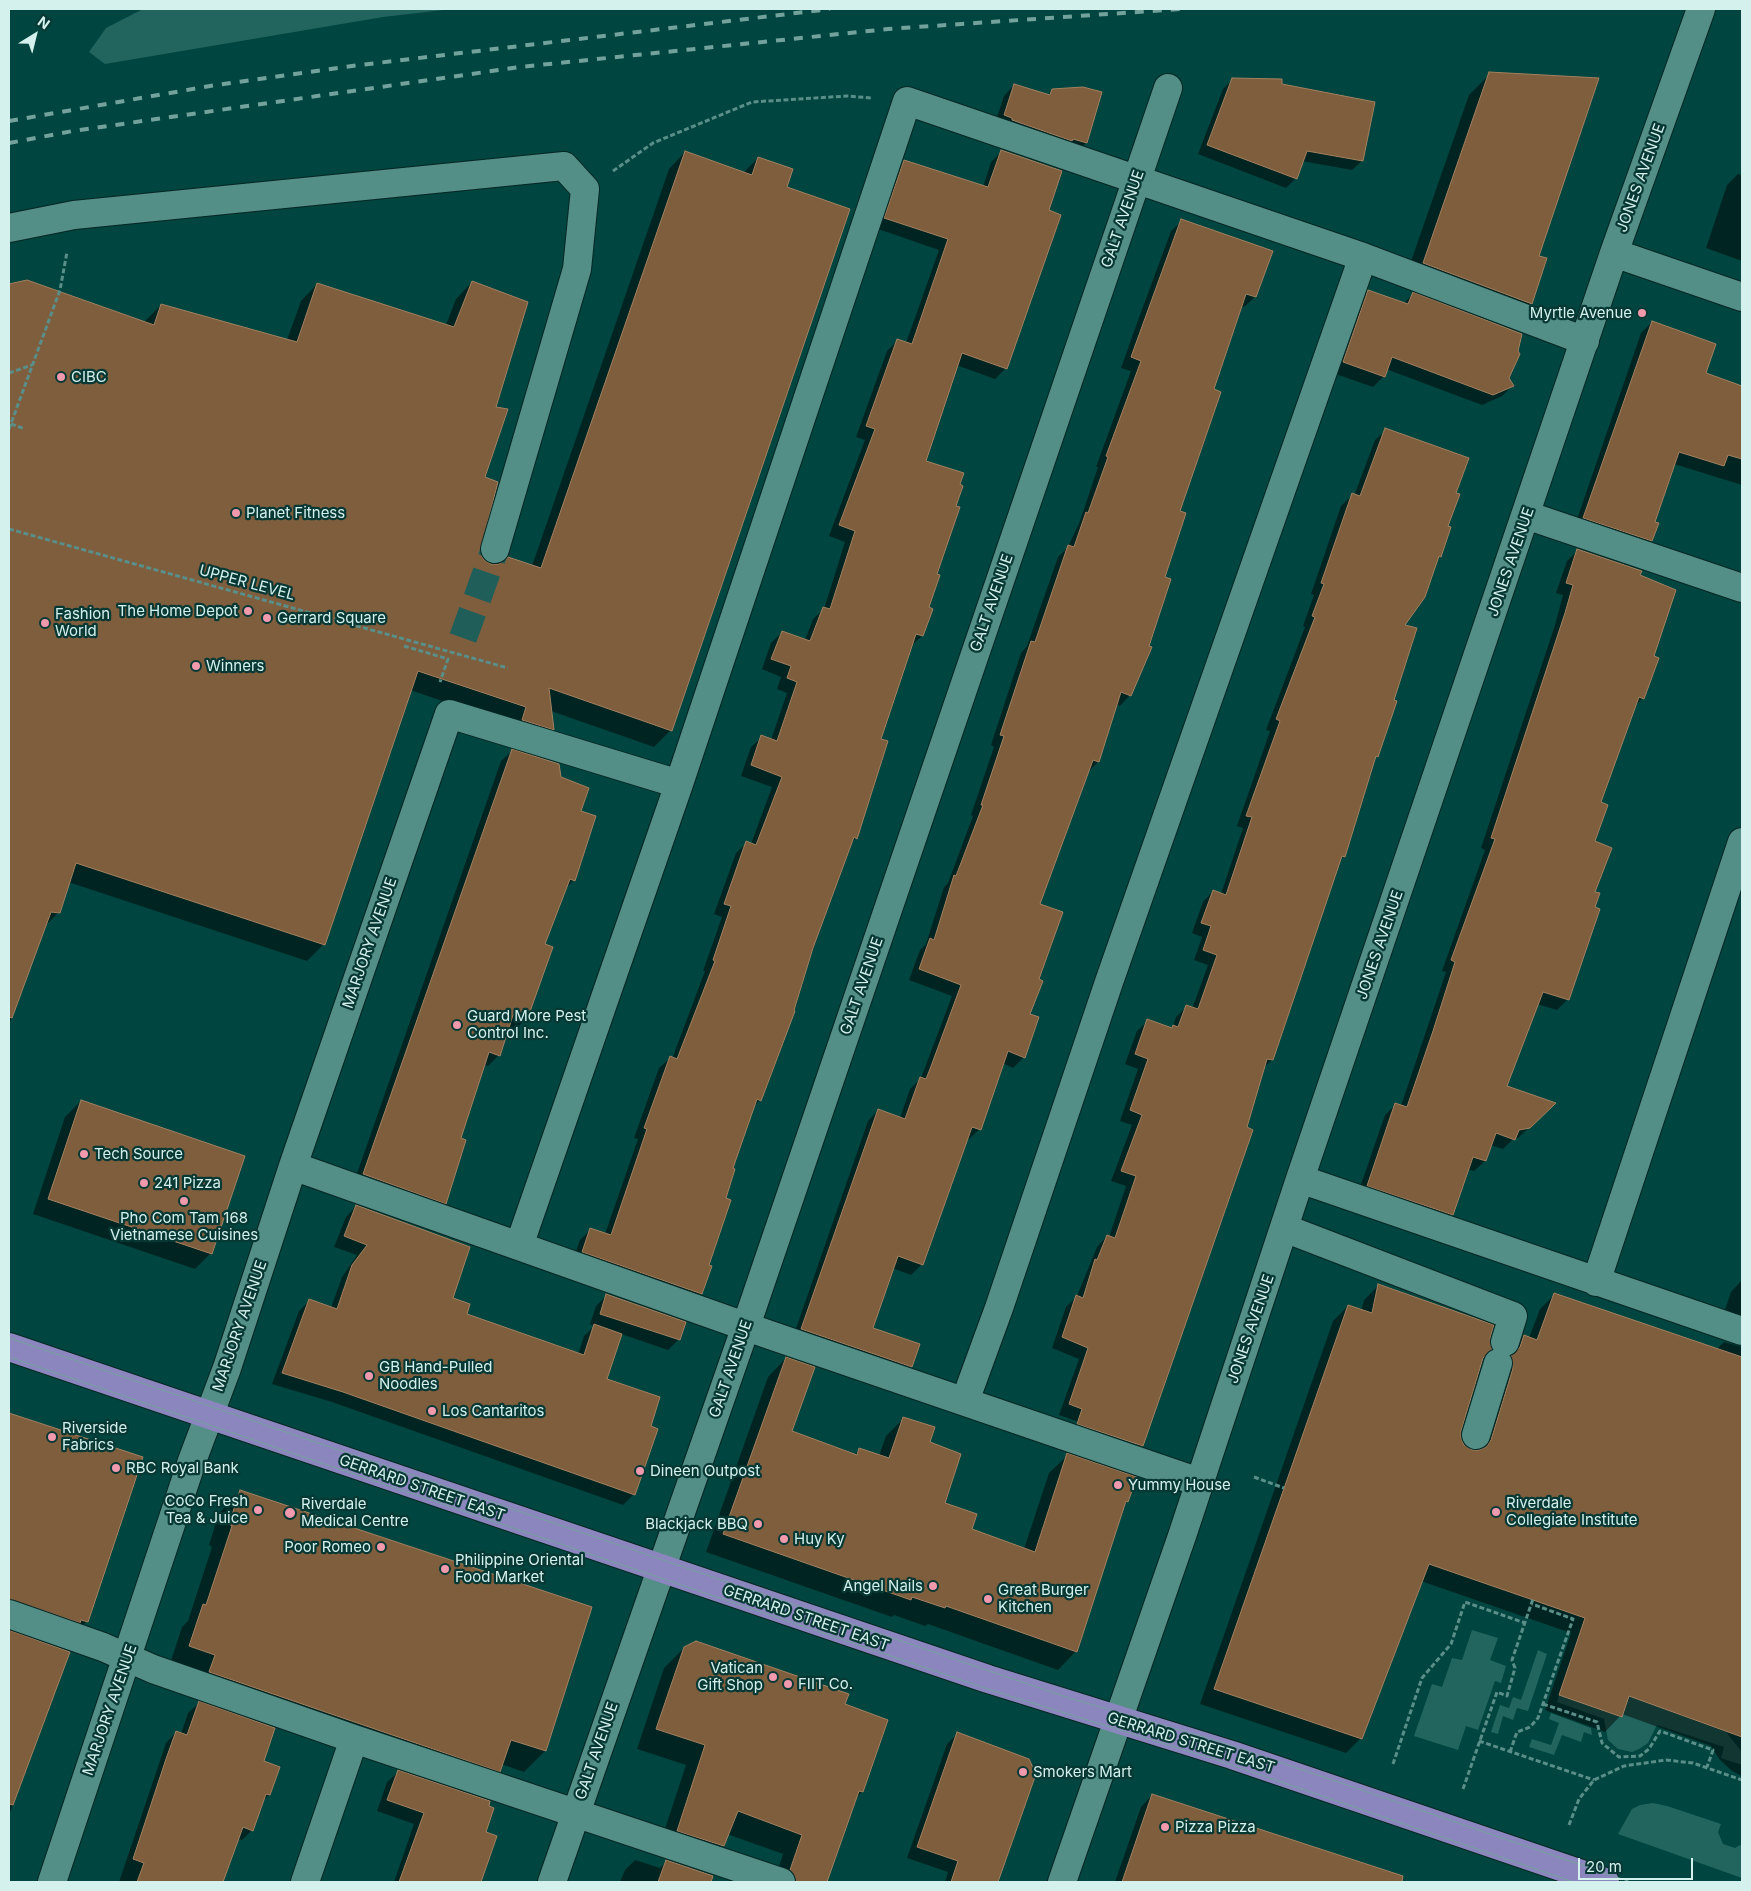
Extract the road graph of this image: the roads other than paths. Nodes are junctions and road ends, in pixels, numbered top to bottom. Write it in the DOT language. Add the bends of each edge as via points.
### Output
graph roads {
  1 [pos="1701,9"];
  2 [pos="1168,88"];
  3 [pos="1137,179"];
  4 [pos="9,228"];
  5 [pos="1614,253"];
  6 [pos="1363,257"];
  7 [pos="1742,297"];
  8 [pos="1585,341"];
  9 [pos="1526,515"];
  10 [pos="495,549"];
  11 [pos="1742,588"];
  12 [pos="680,784"];
  13 [pos="1742,842"];
  14 [pos="293,1166"];
  15 [pos="1300,1179"];
  16 [pos="1284,1228"];
  17 [pos="519,1246"];
  18 [pos="1596,1282"];
  19 [pos="746,1326"];
  20 [pos="1742,1331"];
  21 [pos="9,1347"];
  22 [pos="966,1402"];
  23 [pos="209,1415"];
  24 [pos="1476,1435"];
  25 [pos="1199,1482"];
  26 [pos="661,1570"];
  27 [pos="9,1614"];
  28 [pos="129,1657"];
  29 [pos="1118,1720"];
  30 [pos="354,1739"];
  31 [pos="575,1813"];
  32 [pos="52,1882"];
  33 [pos="306,1882"];
  34 [pos="552,1882"];
  35 [pos="781,1882"];
  36 [pos="1062,1882"];
  37 [pos="1605,1882"];
  1 -- 5 [label="street, JONES AVENUE"];
  2 -- 3 [label="street, GALT AVENUE"];
  3 -- 6 [label="street"];
  3 -- 12 [label="street" via="907,101"];
  3 -- 19 [label="street, GALT AVENUE"];
  4 -- 10 [label="street" via="74,215 564,166 585,189 577,269"];
  5 -- 7 [label="street"];
  5 -- 8 [label="street, JONES AVENUE"];
  6 -- 8 [label="street"];
  6 -- 22 [label="street"];
  8 -- 9 [label="street, JONES AVENUE"];
  9 -- 11 [label="street"];
  9 -- 15 [label="street, JONES AVENUE"];
  12 -- 14 [label="street, MARJORY AVENUE" via="449,714"];
  12 -- 17 [label="street"];
  13 -- 18 [label="street"];
  14 -- 17 [label="street"];
  14 -- 23 [label="street, MARJORY AVENUE"];
  15 -- 16 [label="street, JONES AVENUE"];
  15 -- 18 [label="street"];
  16 -- 24 [label="street" via="1513,1316"];
  16 -- 25 [label="street, JONES AVENUE"];
  17 -- 19 [label="street"];
  18 -- 20 [label="street"];
  19 -- 22 [label="street"];
  19 -- 26 [label="street, GALT AVENUE"];
  21 -- 23 [label="main road, GERRARD STREET EAST"];
  22 -- 25 [label="street"];
  23 -- 26 [label="main road, GERRARD STREET EAST"];
  23 -- 28 [label="street, MARJORY AVENUE"];
  25 -- 29 [label="street, JONES AVENUE"];
  26 -- 29 [label="main road, GERRARD STREET EAST"];
  26 -- 31 [label="street, GALT AVENUE"];
  27 -- 28 [label="street"];
  28 -- 30 [label="street" via="153,1669"];
  28 -- 32 [label="street, MARJORY AVENUE"];
  29 -- 36 [label="street, JONES AVENUE"];
  29 -- 37 [label="main road, GERRARD STREET EAST" via="1296,1776"];
  30 -- 31 [label="street"];
  30 -- 33 [label="street"];
  31 -- 34 [label="street, GALT AVENUE"];
  31 -- 35 [label="street"];
}
